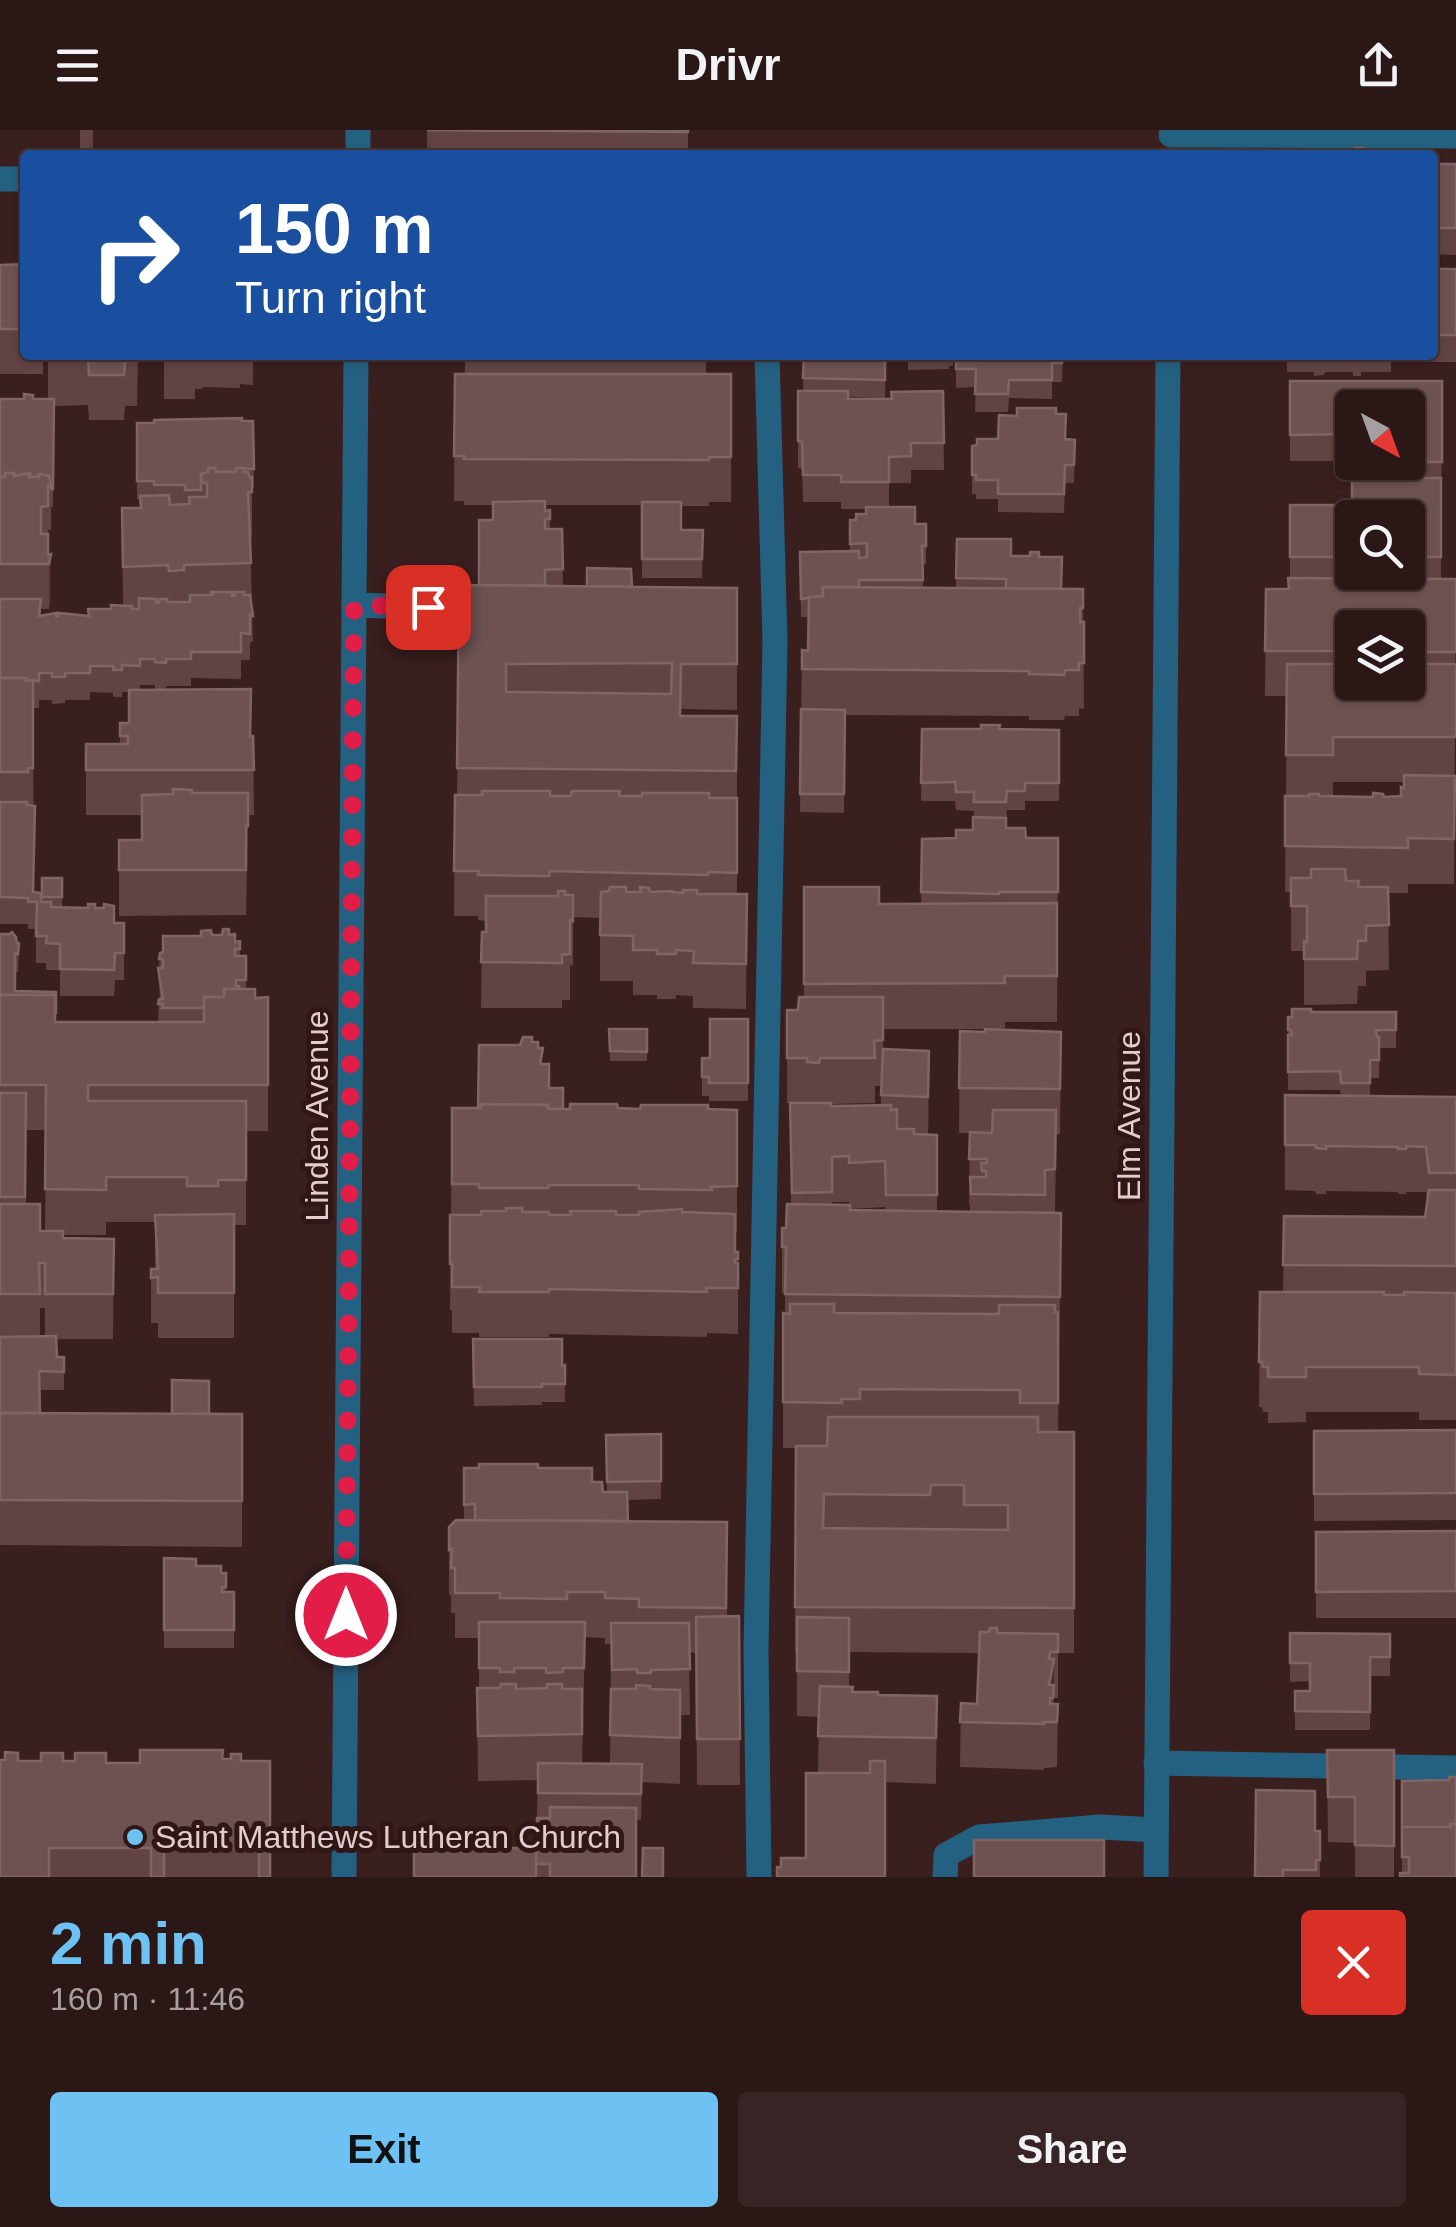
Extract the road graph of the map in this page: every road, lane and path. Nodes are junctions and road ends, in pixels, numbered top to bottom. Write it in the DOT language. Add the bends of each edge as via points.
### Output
graph roads {
  1 [pos="1456,136"];
  2 [pos="1171,140"];
  3 [pos="356,360"];
  4 [pos="767,360"];
  5 [pos="1168,360"];
  6 [pos="354,605"];
  7 [pos="521,610"];
  8 [pos="1156,1763"];
  9 [pos="1456,1768"];
  10 [pos="1156,1830"];
  11 [pos="344,1877"];
  12 [pos="759,1877"];
  13 [pos="945,1877"];
  14 [pos="1156,1877"];
  1 -- 2 [label="street"];
  3 -- 6 [label="street, Linden Avenue"];
  4 -- 12 [label="street" via="775,642 756,1630"];
  5 -- 8 [label="street, Elm Avenue"];
  6 -- 7 [label="street"];
  6 -- 11 [label="street, Linden Avenue"];
  8 -- 9 [label="street"];
  8 -- 10 [label="street, Elm Avenue"];
  10 -- 13 [label="street" via="1100,1827 979,1837 946,1856"];
  10 -- 14 [label="street, Elm Avenue"];
}
